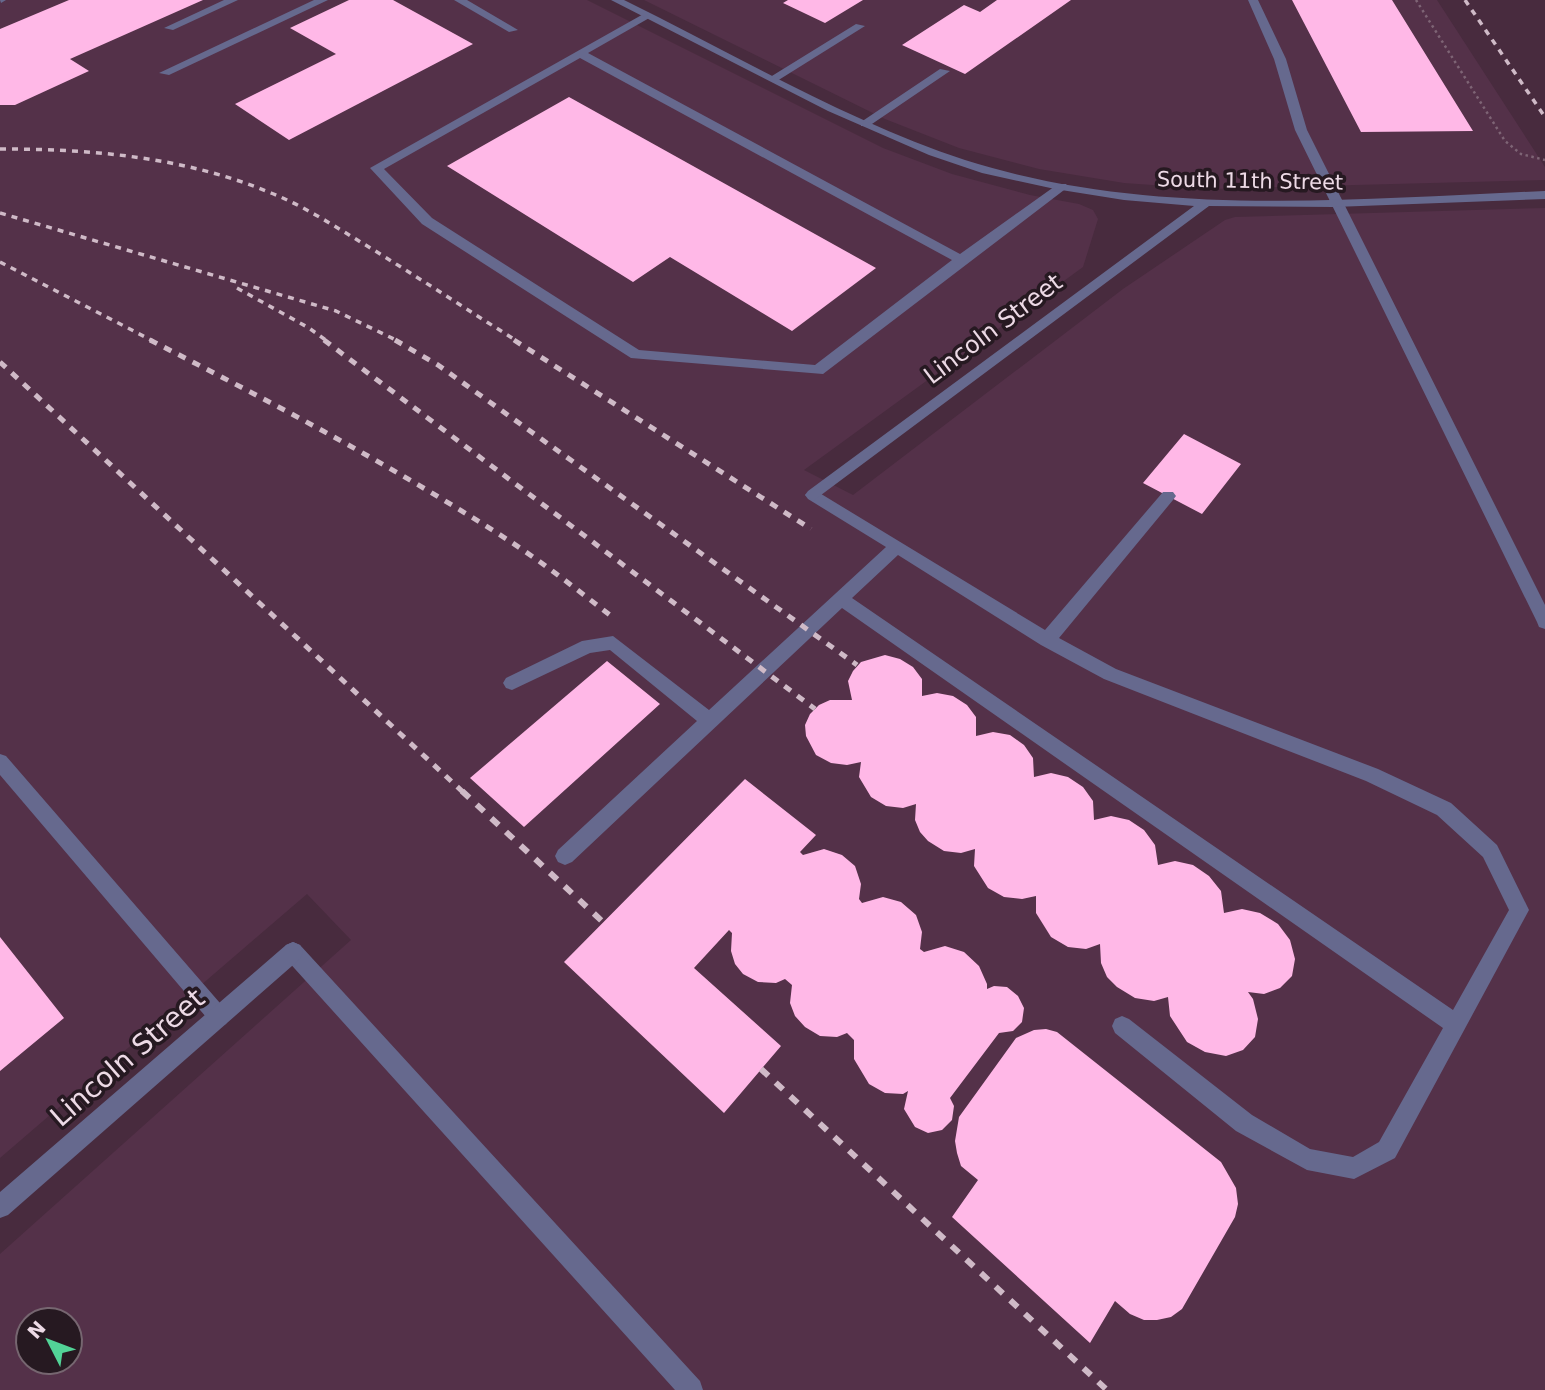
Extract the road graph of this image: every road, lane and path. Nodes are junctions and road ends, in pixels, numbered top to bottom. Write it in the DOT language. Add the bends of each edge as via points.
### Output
graph roads {
  1 [pos="233,0"];
  2 [pos="323,0"];
  3 [pos="459,0"];
  4 [pos="1254,0"];
  5 [pos="1416,0"];
  6 [pos="624,1"];
  7 [pos="647,15"];
  8 [pos="860,26"];
  9 [pos="169,28"];
  10 [pos="513,30"];
  11 [pos="581,54"];
  12 [pos="944,71"];
  13 [pos="165,72"];
  14 [pos="773,79"];
  15 [pos="865,124"];
  16 [pos="1545,160"];
  17 [pos="1062,187"];
  18 [pos="1545,195"];
  19 [pos="1334,202"];
  20 [pos="1204,204"];
  21 [pos="961,260"];
  22 [pos="1168,496"];
  23 [pos="897,545"];
  24 [pos="841,598"];
  25 [pos="1545,622"];
  26 [pos="1047,640"];
  27 [pos="512,683"];
  28 [pos="710,721"];
  29 [pos="0,762"];
  30 [pos="565,856"];
  31 [pos="219,1017"];
  32 [pos="1456,1025"];
  33 [pos="1122,1026"];
  34 [pos="0,1207"];
  35 [pos="691,1390"];
  1 -- 9 [label="street"];
  2 -- 13 [label="street"];
  3 -- 10 [label="street"];
  4 -- 19 [label="street" via="1280,59 1301,130"];
  5 -- 16 [label="path" via="1505,141 1521,154"];
  6 -- 7 [label="street, South 11th Street"];
  7 -- 11 [label="street"];
  7 -- 14 [label="street, South 11th Street"];
  8 -- 14 [label="street"];
  11 -- 21 [label="street"];
  11 -- 21 [label="street" via="376,168 427,221 636,355 818,370"];
  12 -- 15 [label="street"];
  14 -- 15 [label="street, South 11th Street"];
  15 -- 17 [label="street, South 11th Street" via="985,170"];
  17 -- 20 [label="street, South 11th Street"];
  17 -- 21 [label="street"];
  18 -- 19 [label="street, South 11th Street"];
  19 -- 20 [label="street, South 11th Street"];
  19 -- 25 [label="street"];
  20 -- 23 [label="street, Lincoln Street" via="813,495"];
  22 -- 26 [label="street"];
  23 -- 24 [label="street"];
  23 -- 26 [label="street"];
  24 -- 28 [label="street"];
  24 -- 32 [label="street"];
  26 -- 32 [label="street" via="1110,674 1371,775 1444,809 1490,851 1519,910"];
  27 -- 28 [label="street" via="588,646 613,643"];
  28 -- 30 [label="street"];
  29 -- 31 [label="street"];
  31 -- 34 [label="street, Lincoln Street"];
  31 -- 35 [label="street, Lincoln Street" via="293,951"];
  32 -- 33 [label="street" via="1387,1150 1354,1168 1307,1159 1244,1123"];
}
